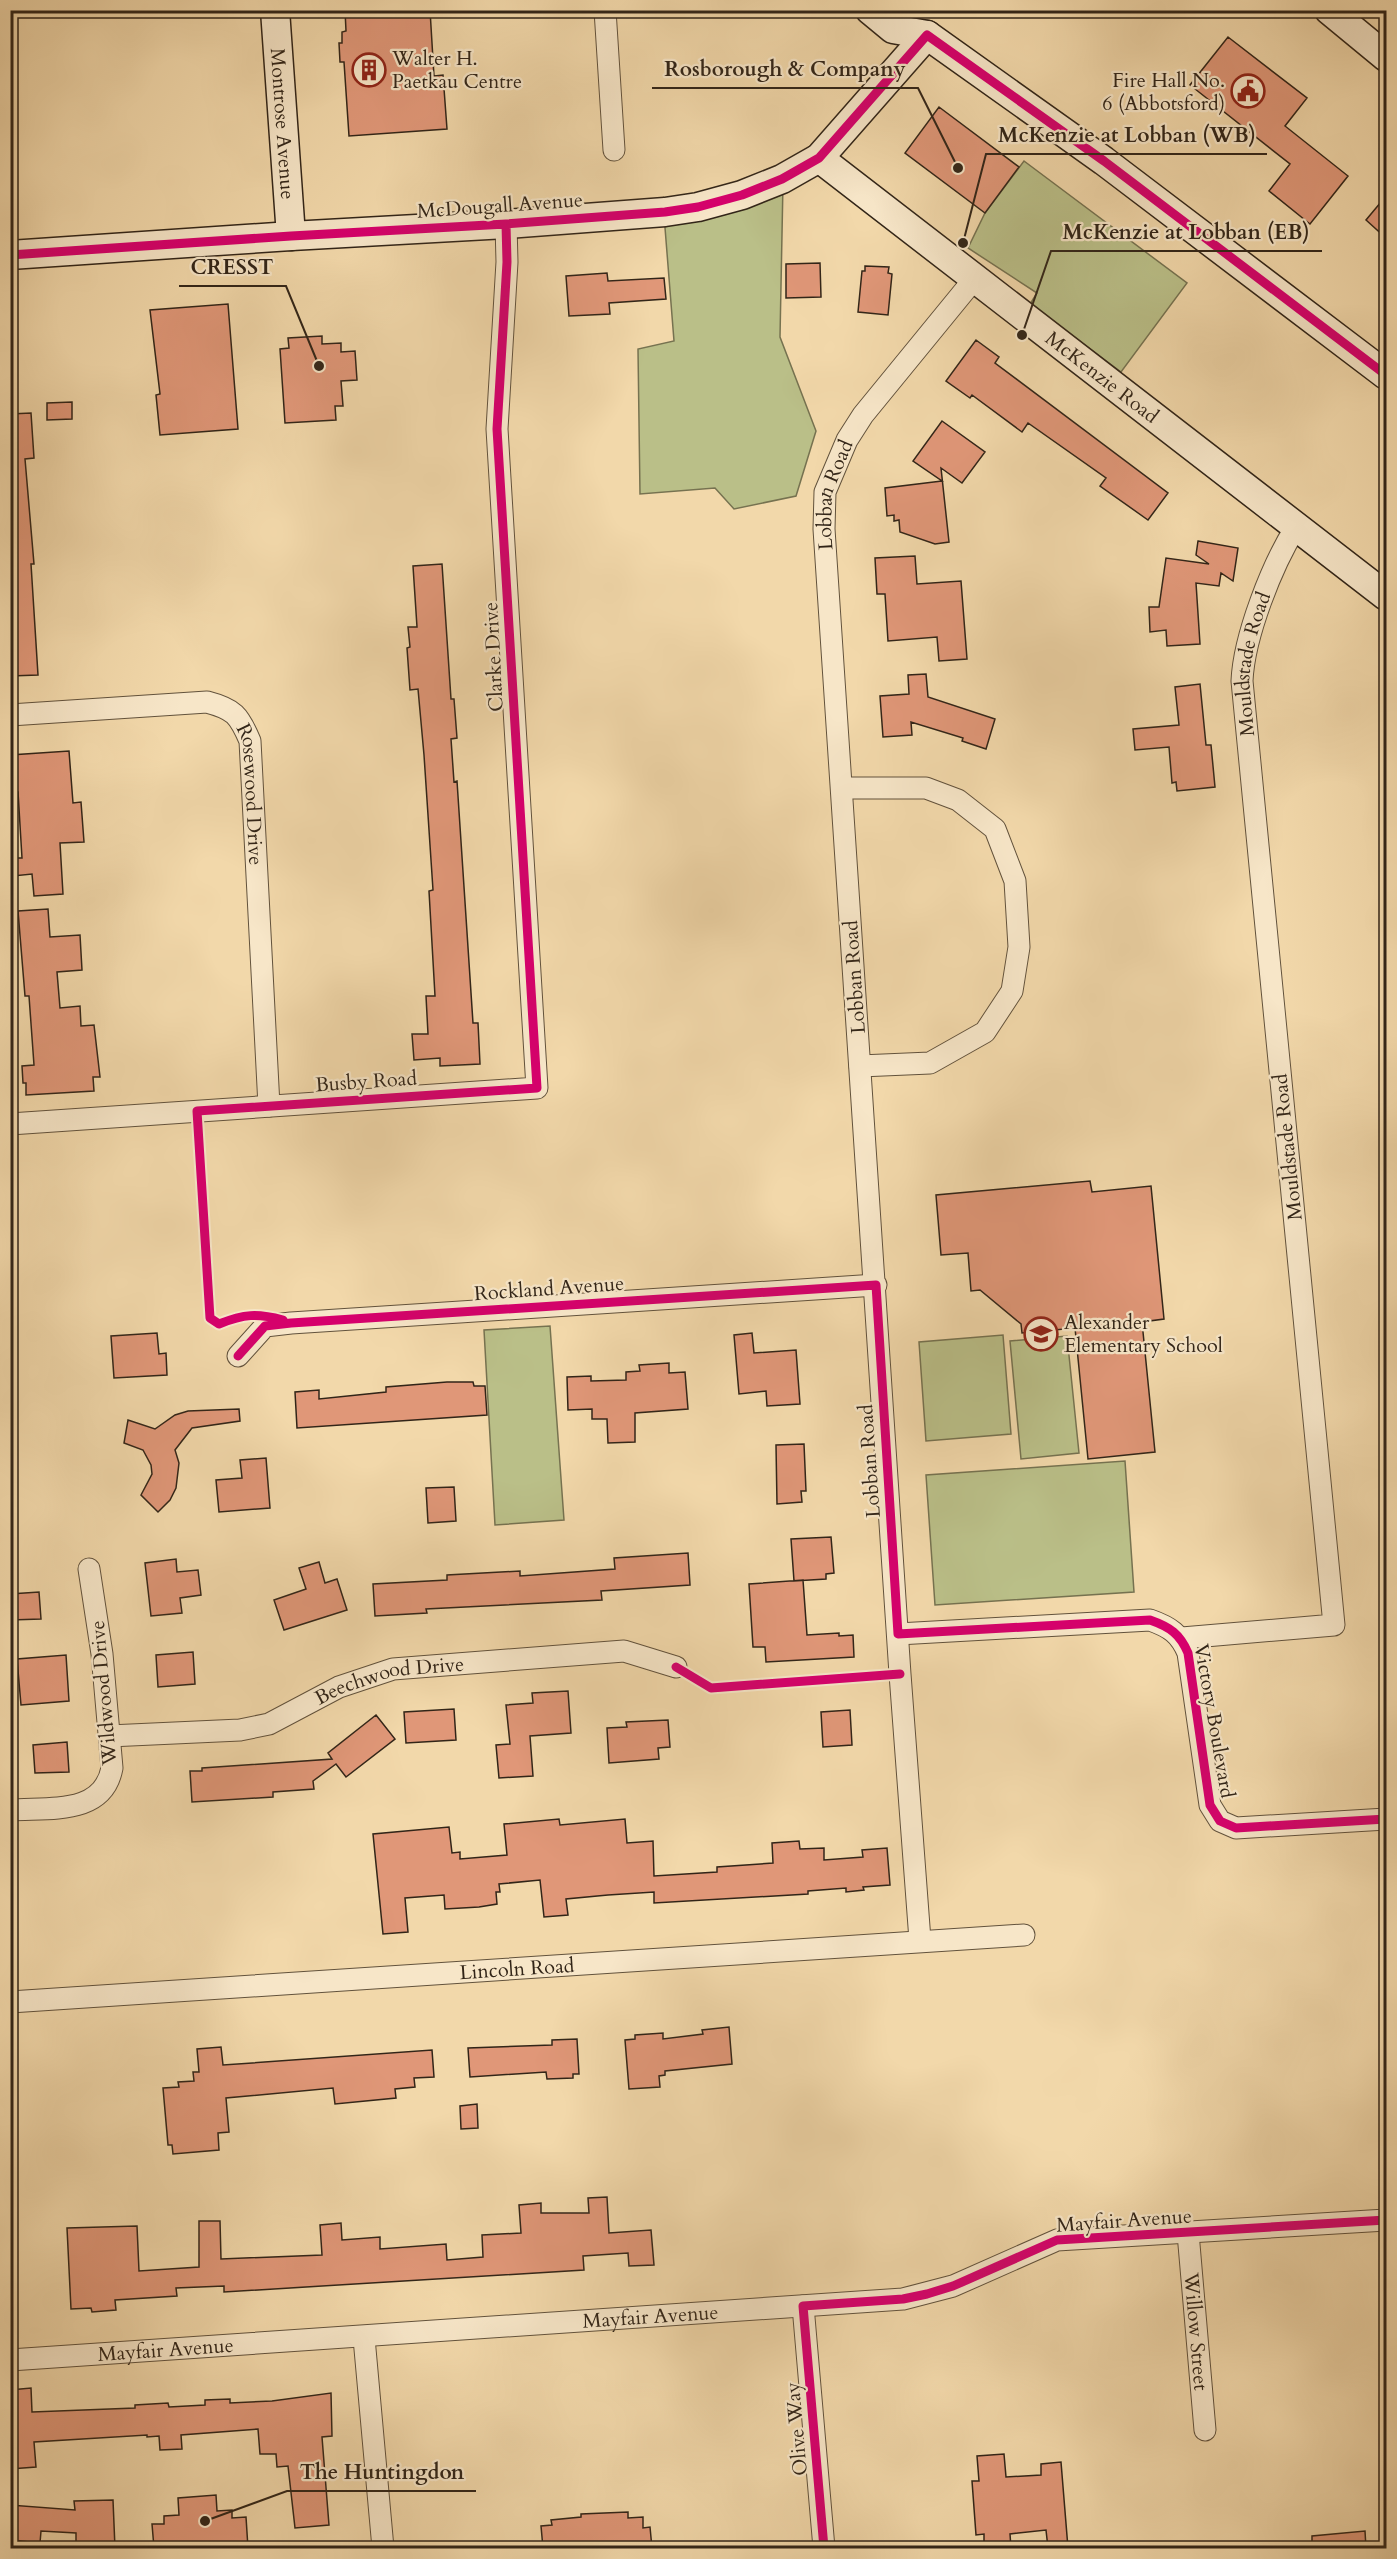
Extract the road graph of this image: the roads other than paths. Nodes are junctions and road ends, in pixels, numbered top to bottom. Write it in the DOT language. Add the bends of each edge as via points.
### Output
graph roads {
  1 [pos="275,10"];
  2 [pos="605,10"];
  3 [pos="870,10"];
  4 [pos="1329,10"];
  5 [pos="921,23"];
  6 [pos="1386,57"];
  7 [pos="614,150"];
  8 [pos="819,158"];
  9 [pos="506,224"];
  10 [pos="291,236"];
  11 [pos="10,255"];
  12 [pos="975,278"];
  13 [pos="1386,375"];
  14 [pos="1296,527"];
  15 [pos="1386,596"];
  16 [pos="10,715"];
  17 [pos="842,788"];
  18 [pos="860,1066"];
  19 [pos="537,1088"];
  20 [pos="269,1106"];
  21 [pos="10,1124"];
  22 [pos="876,1285"];
  23 [pos="244,1350"];
  24 [pos="89,1569"];
  25 [pos="898,1634"];
  26 [pos="1182,1638"];
  27 [pos="676,1667"];
  28 [pos="109,1736"];
  29 [pos="10,1810"];
  30 [pos="1386,1819"];
  31 [pos="1024,1935"];
  32 [pos="920,1940"];
  33 [pos="10,2002"];
  34 [pos="1386,2220"];
  35 [pos="1188,2233"];
  36 [pos="803,2306"];
  37 [pos="364,2338"];
  38 [pos="10,2360"];
  39 [pos="1205,2430"];
  40 [pos="383,2548"];
  41 [pos="824,2548"];
  1 -- 10 [label="street, Montrose Avenue"];
  2 -- 7 [label="street"];
  3 -- 5 [label="street" via="893,29"];
  4 -- 6 [label="street"];
  5 -- 8 [label="street, McDougall Avenue"];
  5 -- 13 [label="street"];
  8 -- 9 [label="street, McDougall Avenue" via="772,183 698,207"];
  8 -- 12 [label="street, McKenzie Road"];
  9 -- 10 [label="street, McDougall Avenue"];
  9 -- 19 [label="street, Clarke Drive" via="497,429"];
  10 -- 11 [label="street, McDougall Avenue"];
  12 -- 14 [label="street, McKenzie Road"];
  12 -- 17 [label="street, Lobban Road" via="863,415 847,440 825,492 824,529"];
  14 -- 15 [label="street, McKenzie Road"];
  14 -- 26 [label="street, Mouldstade Road" via="1250,636 1243,658 1242,681 1334,1625"];
  16 -- 20 [label="street, Rosewood Drive" via="207,702 228,708 242,720 250,741"];
  17 -- 18 [label="street, Lobban Road"];
  17 -- 18 [label="street" via="926,788 958,800 995,830 1015,881 1019,947 1012,991 985,1032 930,1063"];
  18 -- 22 [label="street, Lobban Road"];
  19 -- 20 [label="street, Busby Road"];
  20 -- 21 [label="street, Busby Road"];
  22 -- 23 [label="street, Rockland Avenue" via="291,1323 265,1326"];
  22 -- 25 [label="street, Lobban Road"];
  24 -- 28 [label="street, Wildwood Drive"];
  25 -- 26 [label="street, Victory Boulevard" via="1150,1620 1168,1626"];
  25 -- 32 [label="street, Lobban Road"];
  26 -- 30 [label="street, Victory Boulevard" via="1188,1653 1215,1827"];
  27 -- 28 [label="street, Beechwood Drive" via="624,1651 393,1669 339,1687 269,1724 240,1730"];
  28 -- 29 [label="street, Wildwood Drive" via="110,1781 100,1795 82,1804"];
  31 -- 32 [label="street, Lincoln Road"];
  32 -- 33 [label="street, Lincoln Road"];
  34 -- 35 [label="street, Mayfair Avenue"];
  35 -- 36 [label="street, Mayfair Avenue" via="1057,2240 927,2294"];
  35 -- 39 [label="street, Willow Street"];
  36 -- 37 [label="street, Mayfair Avenue"];
  36 -- 41 [label="street, Olive Way"];
  37 -- 38 [label="street, Mayfair Avenue"];
  37 -- 40 [label="street"];
}
